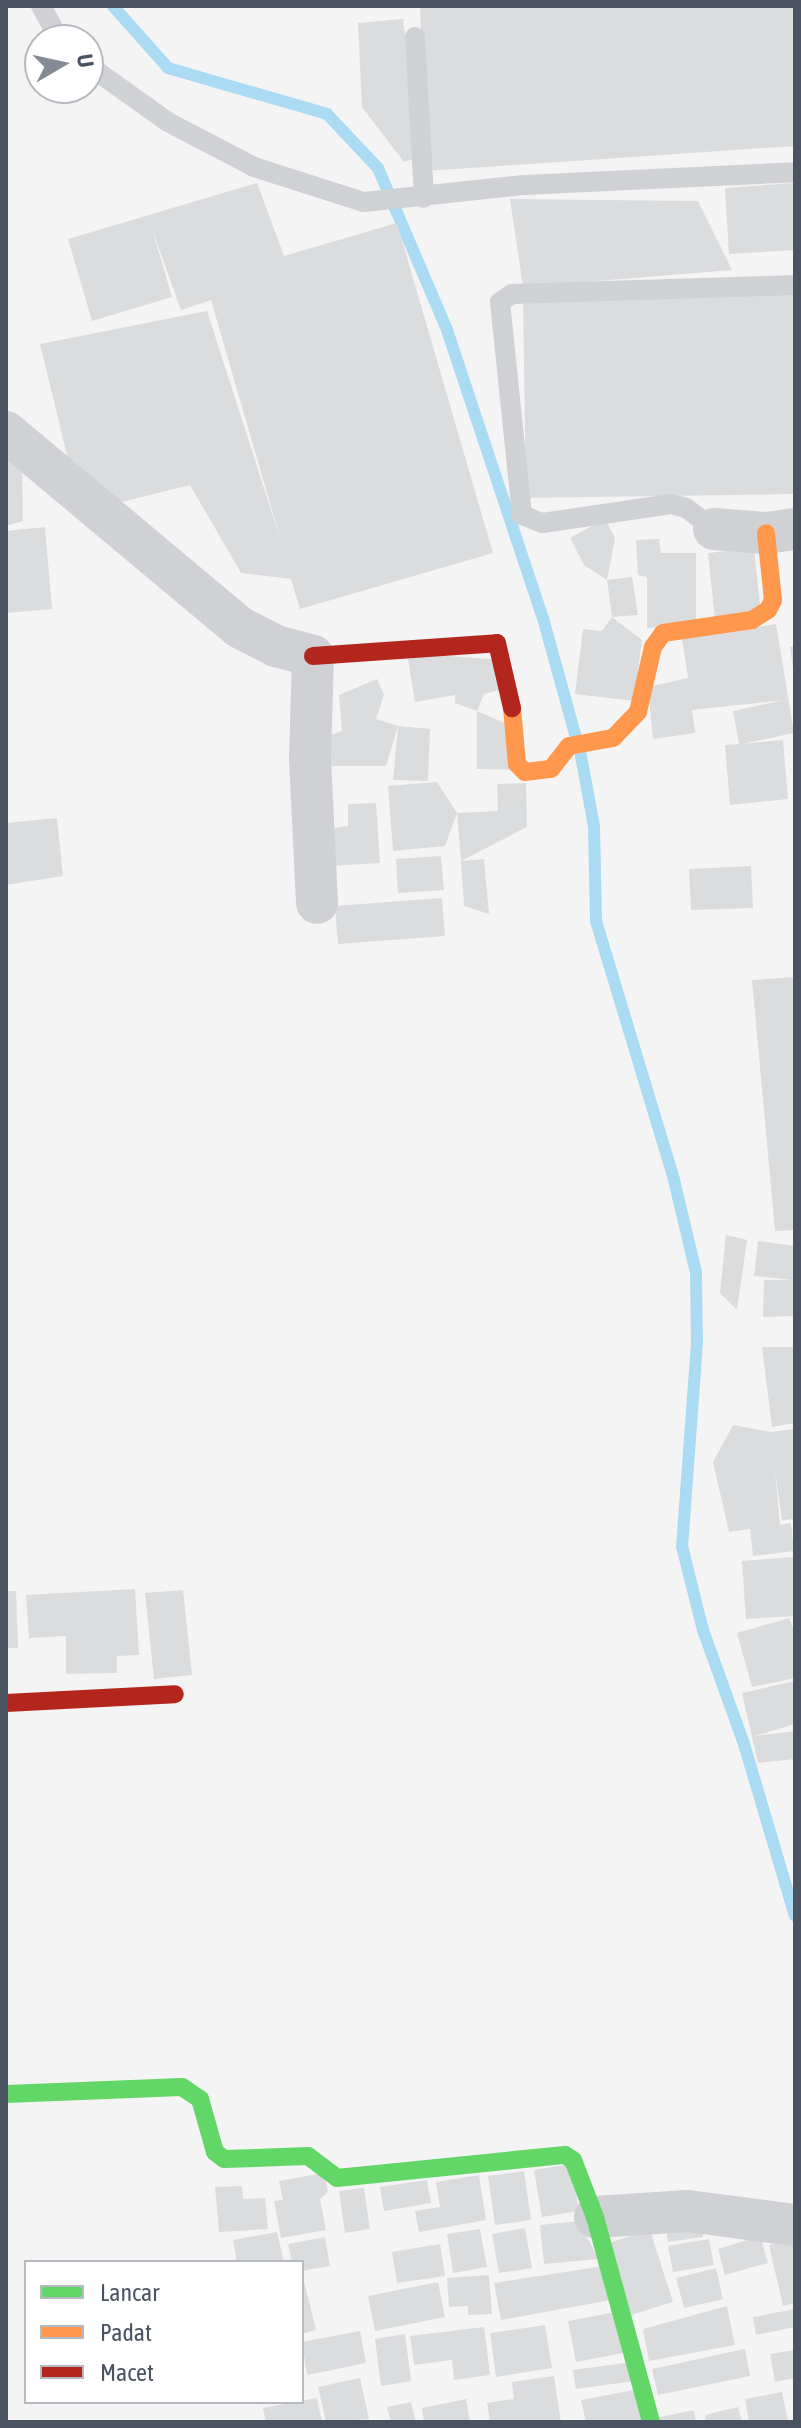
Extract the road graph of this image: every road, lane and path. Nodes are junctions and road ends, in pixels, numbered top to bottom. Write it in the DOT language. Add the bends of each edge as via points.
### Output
graph roads {
  1 [pos="41,6"];
  2 [pos="51,24"];
  3 [pos="415,37"];
  4 [pos="104,76"];
  5 [pos="795,172"];
  6 [pos="419,198"];
  7 [pos="795,285"];
  8 [pos="6,432"];
  9 [pos="714,529"];
  10 [pos="780,531"];
  11 [pos="313,656"];
  12 [pos="317,903"];
  13 [pos="175,1694"];
  14 [pos="6,1703"];
  15 [pos="6,2094"];
  16 [pos="595,2217"];
  17 [pos="795,2225"];
  18 [pos="651,2422"];
  1 -- 2 [label="lane"];
  3 -- 6 [label="lane"];
  4 -- 6 [label="lane" via="168,122 254,167 364,202"];
  5 -- 6 [label="lane" via="524,185"];
  7 -- 9 [label="lane" via="512,294 500,302 522,515 542,523 671,504 686,508"];
  8 -- 11 [label="street" via="239,627 276,646"];
  9 -- 10 [label="street"];
  10 -- 11 [label="street" via="768,610 752,620 663,633 653,647 638,712 619,735 569,746 551,769 519,769 503,654 497,643"];
  11 -- 12 [label="street" via="310,759"];
  13 -- 14 [label="street"];
  15 -- 16 [label="street" via="182,2087 200,2099 215,2152 224,2159 308,2156 344,2179 565,2155 573,2160"];
  16 -- 17 [label="street" via="688,2211"];
  16 -- 18 [label="street"];
}
